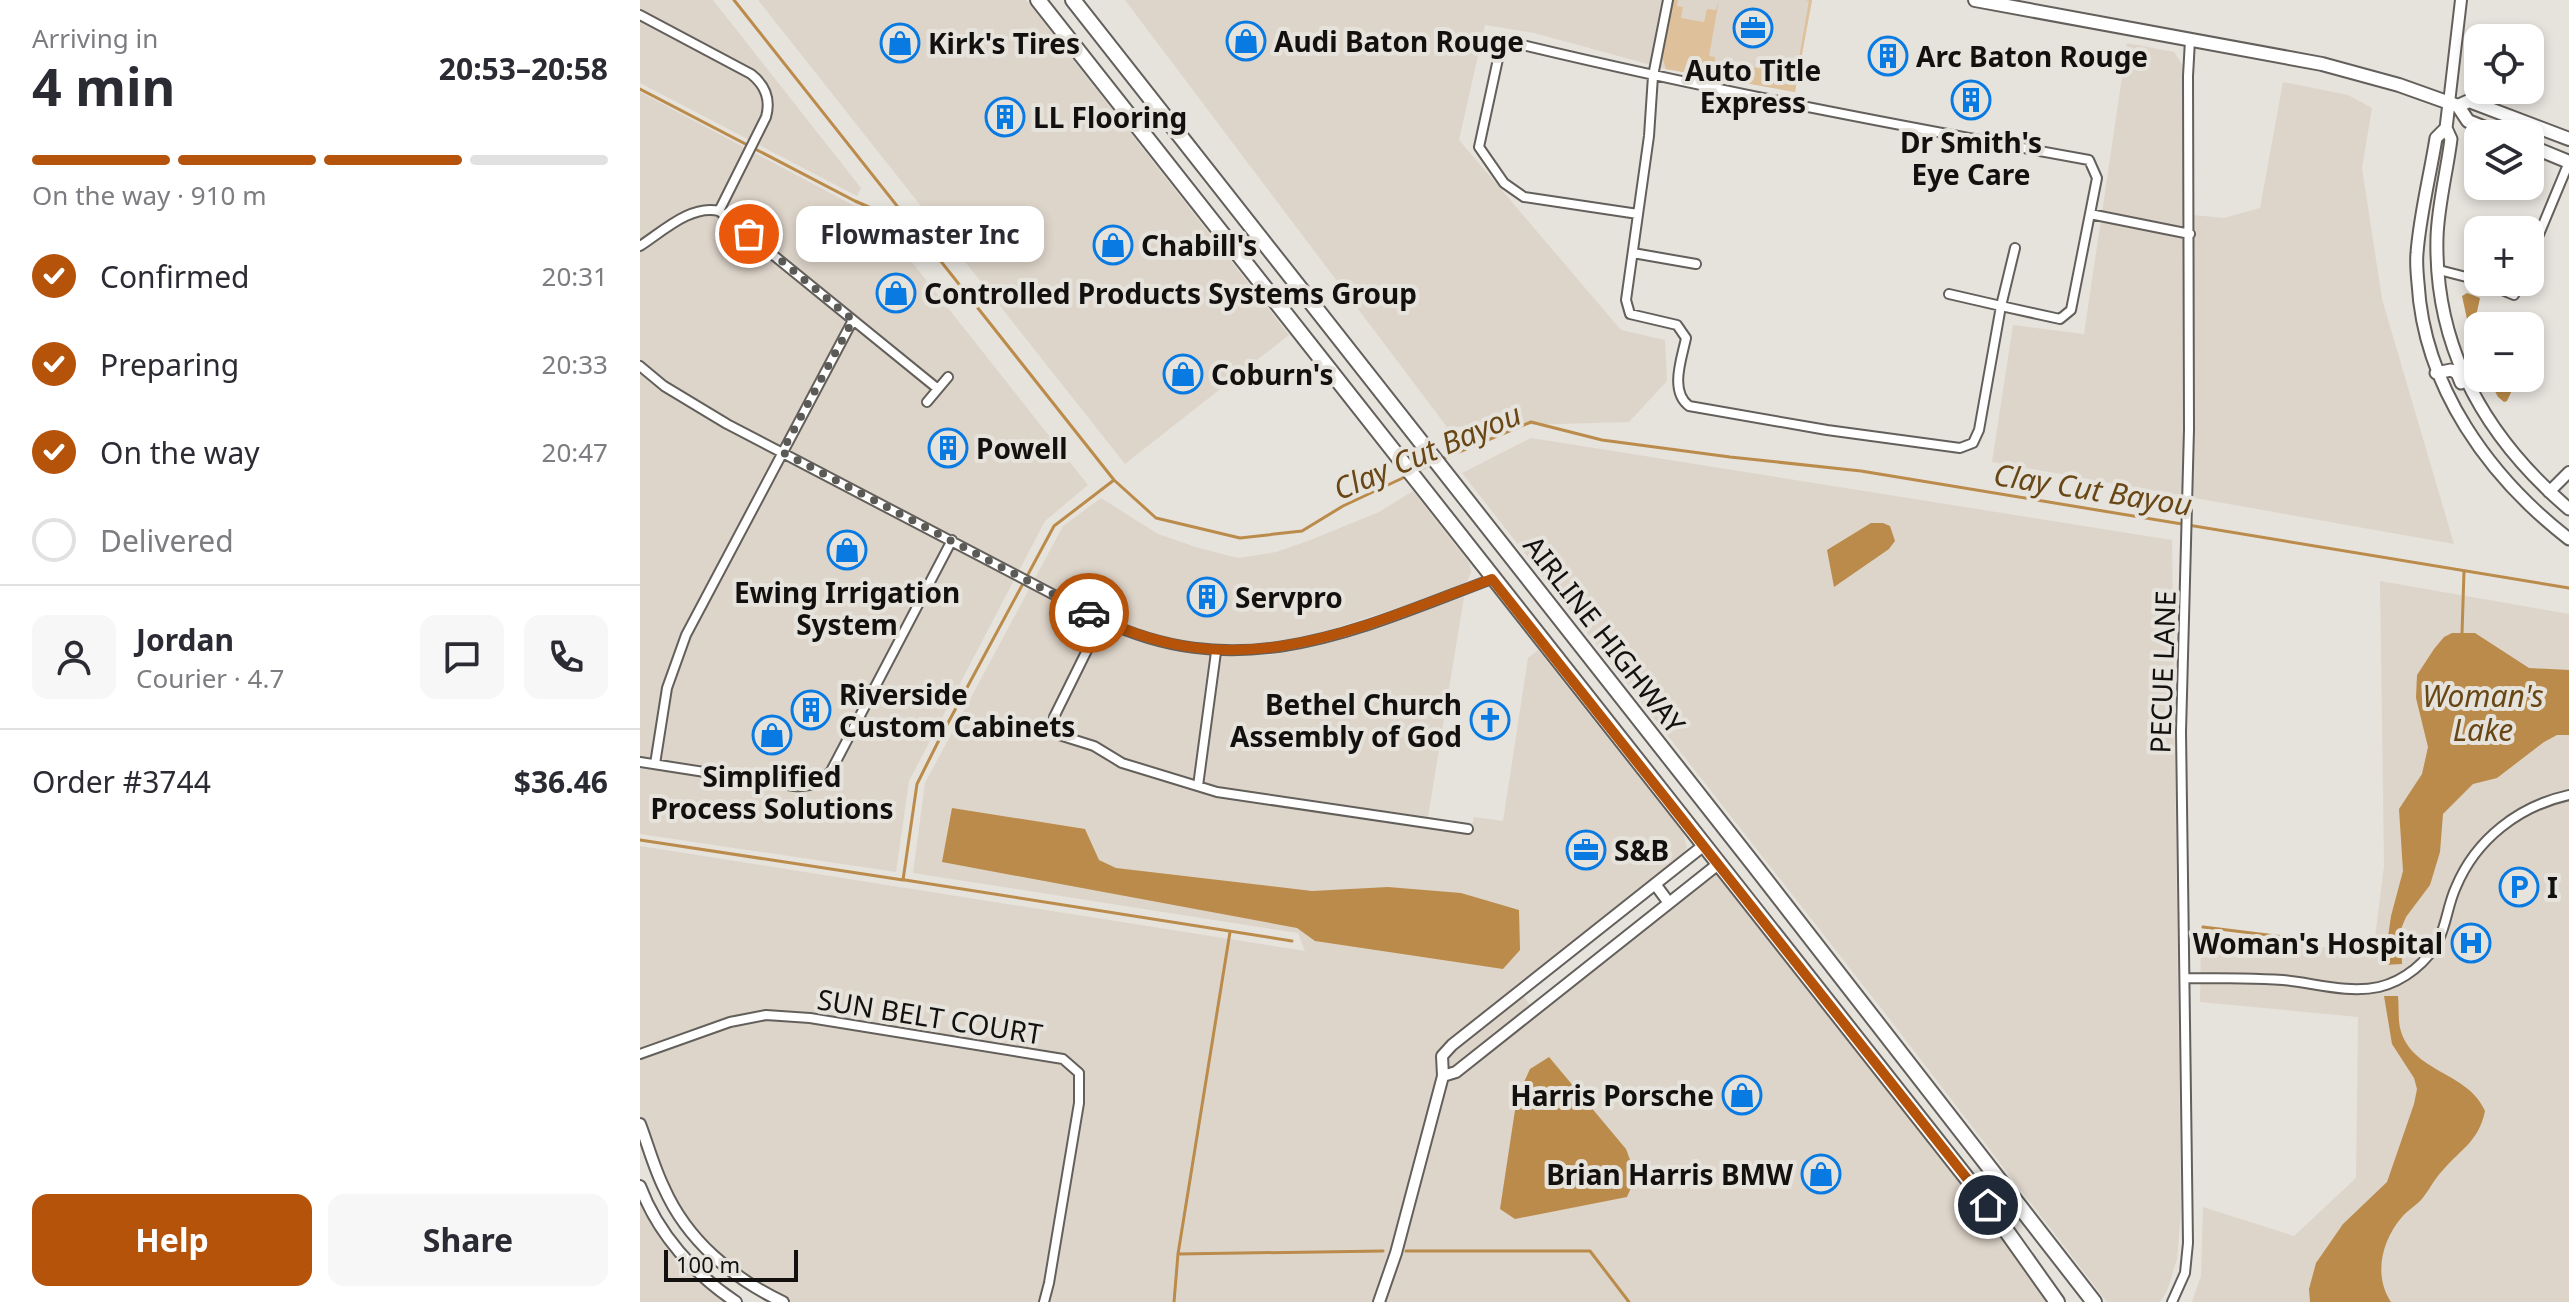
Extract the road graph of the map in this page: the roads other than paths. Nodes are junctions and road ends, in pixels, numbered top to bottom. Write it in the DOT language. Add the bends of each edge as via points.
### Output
graph roads {
  1 [pos="1038,0"];
  2 [pos="1073,0"];
  3 [pos="1668,0"];
  4 [pos="1975,0"];
  5 [pos="2461,0"];
  6 [pos="640,15"];
  7 [pos="2190,40"];
  8 [pos="1653,76"];
  9 [pos="2454,105"];
  10 [pos="2467,120"];
  11 [pos="2446,128"];
  12 [pos="1181,138"];
  13 [pos="2569,139"];
  14 [pos="2544,152"];
  15 [pos="1158,154"];
  16 [pos="2569,162"];
  17 [pos="716,210"];
  18 [pos="1638,214"];
  19 [pos="2090,214"];
  20 [pos="2544,222"];
  21 [pos="2190,234"];
  22 [pos="640,246"];
  23 [pos="2015,248"];
  24 [pos="1633,253"];
  25 [pos="1696,264"];
  26 [pos="2439,270"];
  27 [pos="2464,277"];
  28 [pos="1301,290"];
  29 [pos="1949,294"];
  30 [pos="2001,306"];
  31 [pos="1279,307"];
  32 [pos="853,320"];
  33 [pos="640,366"];
  34 [pos="2436,373"];
  35 [pos="948,377"];
  36 [pos="938,389"];
  37 [pos="2475,397"];
  38 [pos="927,402"];
  39 [pos="782,452"];
  40 [pos="2494,465"];
  41 [pos="2569,472"];
  42 [pos="2536,478"];
  43 [pos="2549,492"];
  44 [pos="2569,509"];
  45 [pos="2569,539"];
  46 [pos="952,540"];
  47 [pos="1515,561"];
  48 [pos="1492,579"];
  49 [pos="1102,620"];
  50 [pos="1216,652"];
  51 [pos="640,762"];
  52 [pos="655,764"];
  53 [pos="1198,786"];
  54 [pos="2569,795"];
  55 [pos="1468,829"];
  56 [pos="1727,831"];
  57 [pos="1703,846"];
  58 [pos="1740,848"];
  59 [pos="1717,865"];
  60 [pos="1655,884"];
  61 [pos="1669,903"];
  62 [pos="1616,915"];
  63 [pos="1629,933"];
  64 [pos="1814,941"];
  65 [pos="1792,955"];
  66 [pos="1553,965"];
  67 [pos="2185,978"];
  68 [pos="1566,982"];
  69 [pos="1465,1035"];
  70 [pos="1479,1053"];
  71 [pos="640,1054"];
  72 [pos="1443,1076"];
  73 [pos="640,1124"];
  74 [pos="640,1186"];
  75 [pos="690,1231"];
  76 [pos="673,1245"];
  77 [pos="736,1302"];
  78 [pos="783,1302"];
  79 [pos="1044,1302"];
  80 [pos="1379,1302"];
  81 [pos="2057,1302"];
  82 [pos="2094,1302"];
  83 [pos="2172,1302"];
  1 -- 15 [label="highway, AIRLINE HIGHWAY"];
  2 -- 12 [label="highway, AIRLINE HIGHWAY"];
  3 -- 8 [label="street"];
  4 -- 7 [label="main road"];
  5 -- 9 [label="street"];
  6 -- 17 [label="street" via="744,69 761,82 767,95 768,110"];
  7 -- 9 [label="main road" via="2322,64"];
  7 -- 21 [label="street, PECUE LANE"];
  8 -- 18 [label="street"];
  8 -- 18 [label="street" via="1514,43 1501,45 1480,133 1479,147 1487,159 1504,183 1524,197"];
  8 -- 19 [label="street" via="2089,160 2097,178"];
  9 -- 10 [label="main road"];
  9 -- 11 [label="main road"];
  9 -- 13 [label="main road" via="2469,101"];
  11 -- 26 [label="main road" via="2451,139 2437,236"];
  11 -- 34 [label="main road" via="2436,138 2416,255 2419,311"];
  12 -- 15 [label="highway"];
  12 -- 28 [label="highway, AIRLINE HIGHWAY"];
  14 -- 16 [label="main road"];
  15 -- 31 [label="highway, AIRLINE HIGHWAY"];
  16 -- 20 [label="street"];
  17 -- 22 [label="street" via="693,213"];
  17 -- 32 [label="street"];
  18 -- 24 [label="street"];
  19 -- 21 [label="street"];
  19 -- 30 [label="street" via="2071,310 2060,319"];
  21 -- 67 [label="street, PECUE LANE" via="2181,732"];
  23 -- 30 [label="street"];
  24 -- 25 [label="street"];
  24 -- 30 [label="street" via="1626,300 1630,314 1677,325 1686,338 1677,385 1686,404 1827,430 1960,448 1973,443"];
  26 -- 27 [label="street"];
  26 -- 37 [label="main road" via="2448,336"];
  28 -- 31 [label="highway"];
  28 -- 47 [label="highway, AIRLINE HIGHWAY"];
  29 -- 30 [label="street"];
  31 -- 48 [label="highway, AIRLINE HIGHWAY"];
  32 -- 36 [label="street"];
  32 -- 39 [label="street"];
  33 -- 39 [label="street" via="664,386"];
  34 -- 37 [label="main road" via="2457,373 2466,394"];
  34 -- 40 [label="main road" via="2458,416"];
  35 -- 36 [label="street"];
  36 -- 38 [label="street"];
  37 -- 42 [label="main road"];
  39 -- 46 [label="street"];
  39 -- 52 [label="street" via="681,647 667,688"];
  40 -- 42 [label="main road" via="2521,485"];
  40 -- 45 [label="main road" via="2537,514"];
  41 -- 43 [label="street"];
  42 -- 43 [label="main road"];
  43 -- 44 [label="main road"];
  46 -- 49 [label="street"];
  46 -- 52 [label="street" via="822,780 794,786"];
  47 -- 48 [label="highway"];
  47 -- 56 [label="highway, AIRLINE HIGHWAY"];
  48 -- 50 [label="street" via="1382,620 1294,645"];
  48 -- 57 [label="highway, AIRLINE HIGHWAY"];
  49 -- 50 [label="street" via="1165,644"];
  49 -- 53 [label="street" via="1054,717 1059,735 1094,746 1122,763"];
  50 -- 53 [label="street"];
  51 -- 52 [label="street"];
  53 -- 55 [label="street"];
  54 -- 67 [label="street" via="2522,812 2482,844 2455,887 2434,947 2397,980 2359,990 2280,980"];
  56 -- 57 [label="highway"];
  56 -- 58 [label="highway, AIRLINE HIGHWAY"];
  57 -- 59 [label="highway, AIRLINE HIGHWAY"];
  57 -- 60 [label="street"];
  58 -- 59 [label="highway"];
  58 -- 64 [label="highway, AIRLINE HIGHWAY"];
  59 -- 61 [label="street"];
  59 -- 65 [label="highway, AIRLINE HIGHWAY"];
  60 -- 61 [label="street"];
  60 -- 62 [label="street"];
  61 -- 63 [label="street"];
  62 -- 63 [label="street"];
  62 -- 66 [label="street"];
  63 -- 68 [label="street"];
  64 -- 65 [label="highway"];
  64 -- 82 [label="highway, AIRLINE HIGHWAY"];
  65 -- 81 [label="highway, AIRLINE HIGHWAY" via="1988,1205"];
  66 -- 68 [label="street"];
  66 -- 69 [label="street"];
  67 -- 83 [label="street, PECUE LANE" via="2188,1256"];
  68 -- 70 [label="street"];
  69 -- 70 [label="street"];
  69 -- 72 [label="street" via="1442,1056"];
  70 -- 72 [label="street"];
  71 -- 79 [label="street, SUN BELT COURT" via="766,1015 1063,1059 1079,1073 1079,1103"];
  72 -- 80 [label="street"];
  73 -- 75 [label="street" via="664,1190"];
  74 -- 76 [label="street"];
  75 -- 76 [label="street"];
  75 -- 78 [label="street" via="732,1273"];
  76 -- 77 [label="street"];
}
